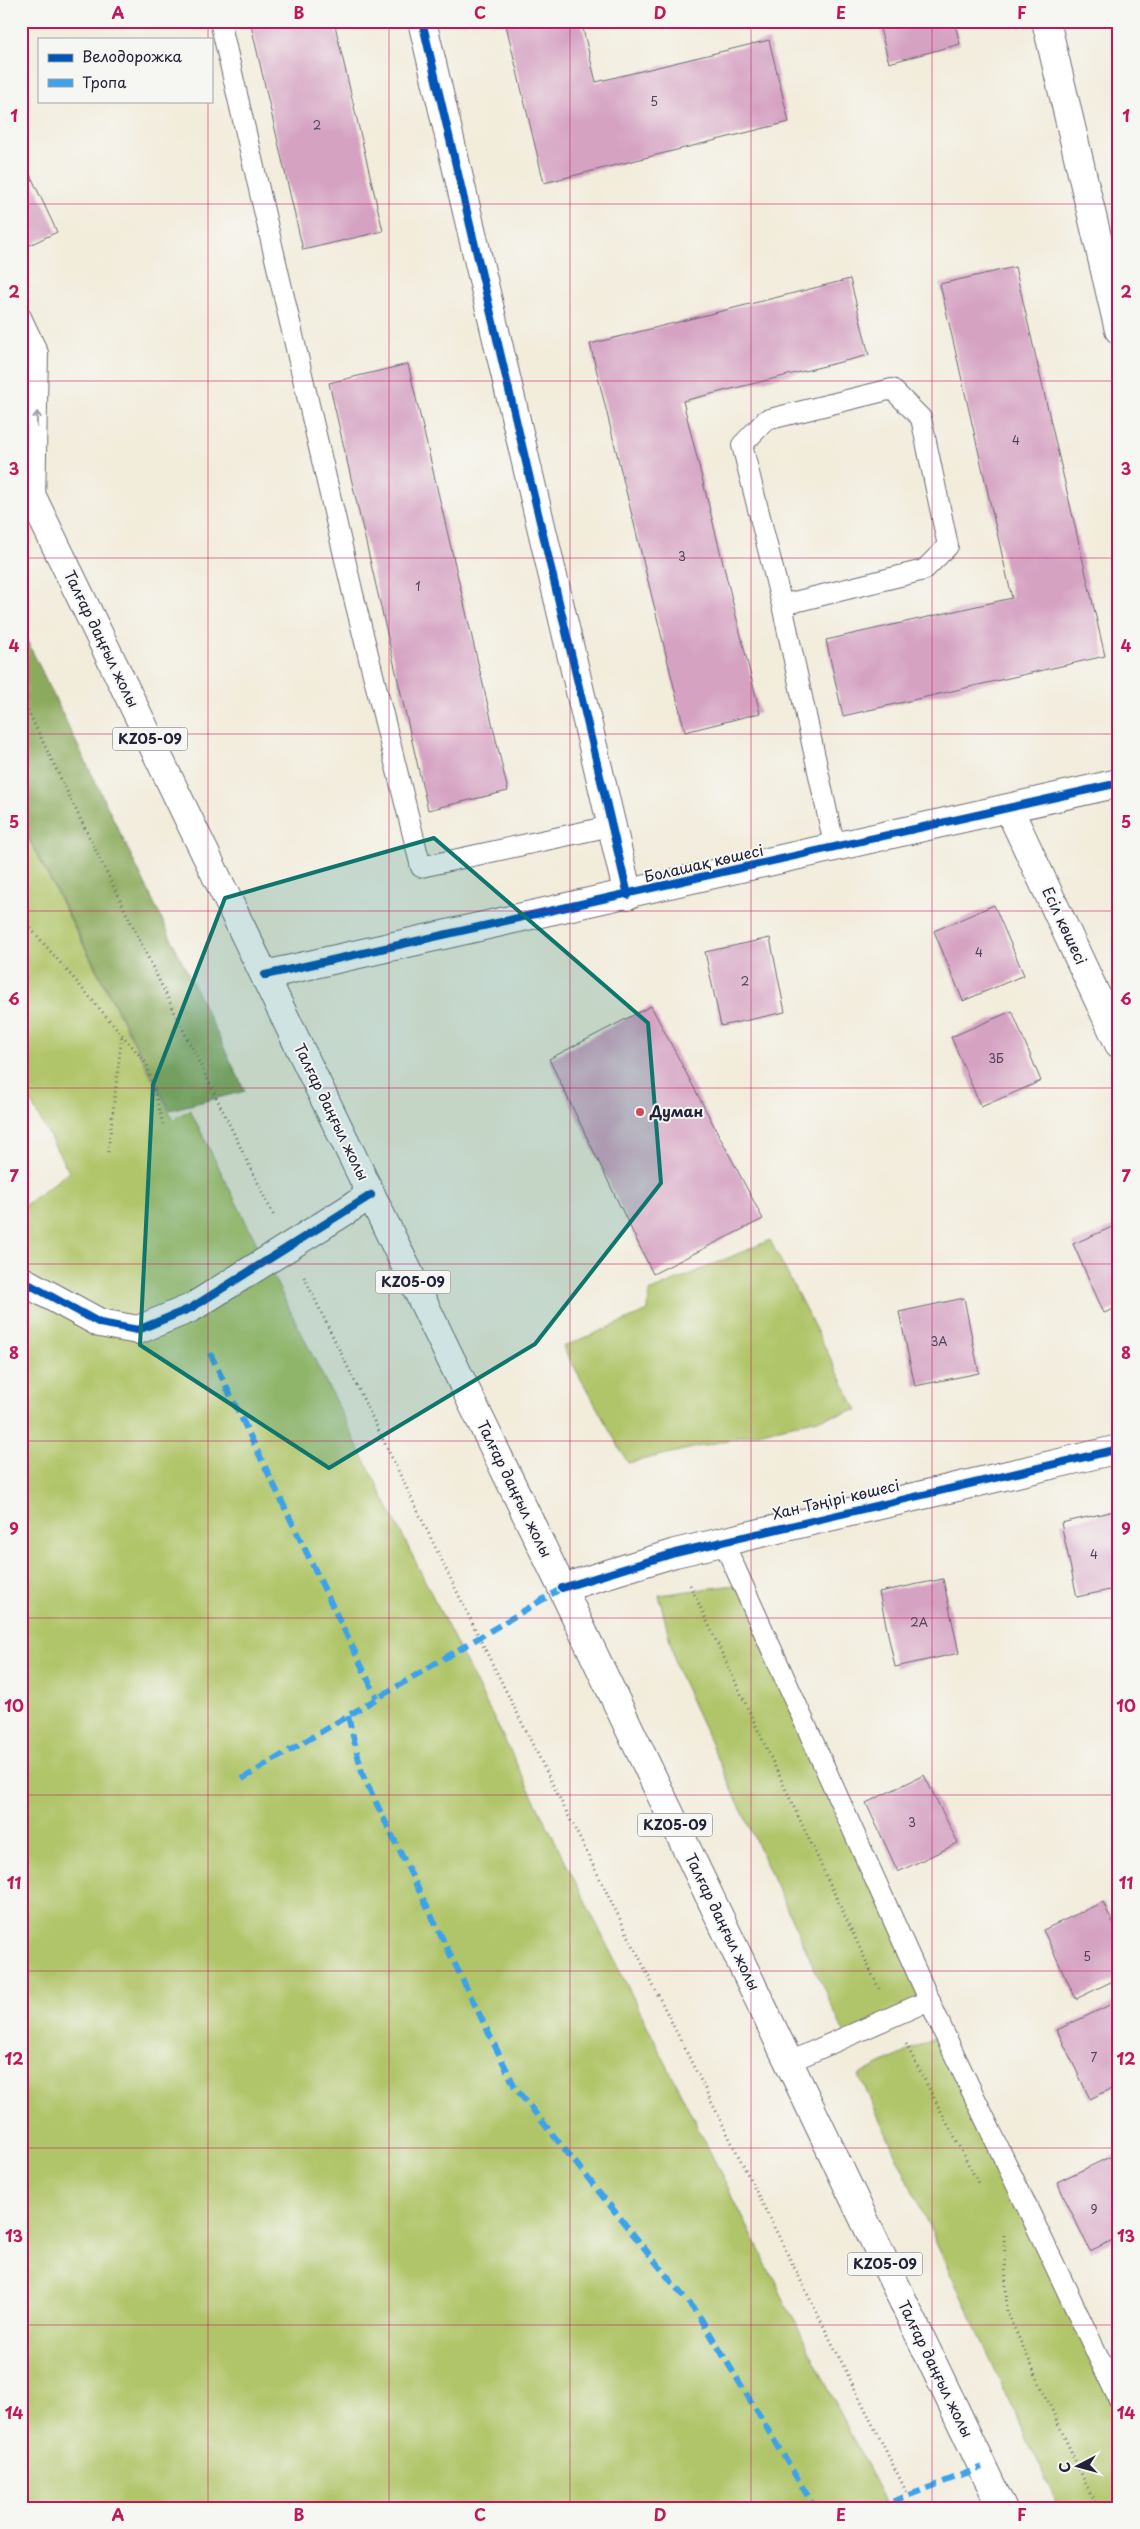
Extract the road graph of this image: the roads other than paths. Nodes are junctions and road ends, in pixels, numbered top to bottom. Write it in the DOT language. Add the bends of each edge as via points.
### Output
graph roads {
  1 [pos="220,21"];
  2 [pos="422,21"];
  3 [pos="1046,21"];
  4 [pos="21,317"];
  5 [pos="1119,330"];
  6 [pos="21,474"];
  7 [pos="28,508"];
  8 [pos="782,605"];
  9 [pos="1119,783"];
  10 [pos="1009,809"];
  11 [pos="611,826"];
  12 [pos="835,848"];
  13 [pos="628,895"];
  14 [pos="265,975"];
  15 [pos="1119,1044"];
  16 [pos="371,1195"];
  17 [pos="21,1280"];
  18 [pos="1119,1449"];
  19 [pos="722,1541"];
  20 [pos="562,1588"];
  21 [pos="930,2000"];
  22 [pos="788,2062"];
  23 [pos="1119,2400"];
  24 [pos="1002,2508"];
  1 -- 11 [label="lane" via="353,594 421,867"];
  2 -- 11 [label="street"];
  3 -- 5 [label="street"];
  7 -- 4 [label="lane, one-way" via="38,353"];
  6 -- 7 [label="street, Талғар даңғыл жолы / KZ05-09"];
  7 -- 14 [label="street, Талғар даңғыл жолы / KZ05-09"];
  8 -- 8 [label="lane" via="742,445 766,420 892,389 921,418 948,546 924,570"];
  8 -- 12 [label="lane"];
  9 -- 10 [label="street, Болашақ көшесі"];
  10 -- 12 [label="street, Болашақ көшесі"];
  10 -- 15 [label="street, Есіл көшесі"];
  11 -- 13 [label="street"];
  12 -- 13 [label="street, Болашақ көшесі"];
  13 -- 14 [label="street, Болашақ көшесі"];
  14 -- 16 [label="street, Талғар даңғыл жолы / KZ05-09"];
  16 -- 17 [label="street" via="191,1308 138,1330 100,1323"];
  16 -- 20 [label="street, Талғар даңғыл жолы / KZ05-09"];
  18 -- 19 [label="street, Хан Тәңірі көшесі"];
  19 -- 20 [label="street, Хан Тәңірі көшесі"];
  19 -- 21 [label="lane"];
  20 -- 22 [label="street, Талғар даңғыл жолы / KZ05-09"];
  21 -- 22 [label="lane"];
  21 -- 23 [label="lane"];
  22 -- 24 [label="street, Талғар даңғыл жолы / KZ05-09"];
}
